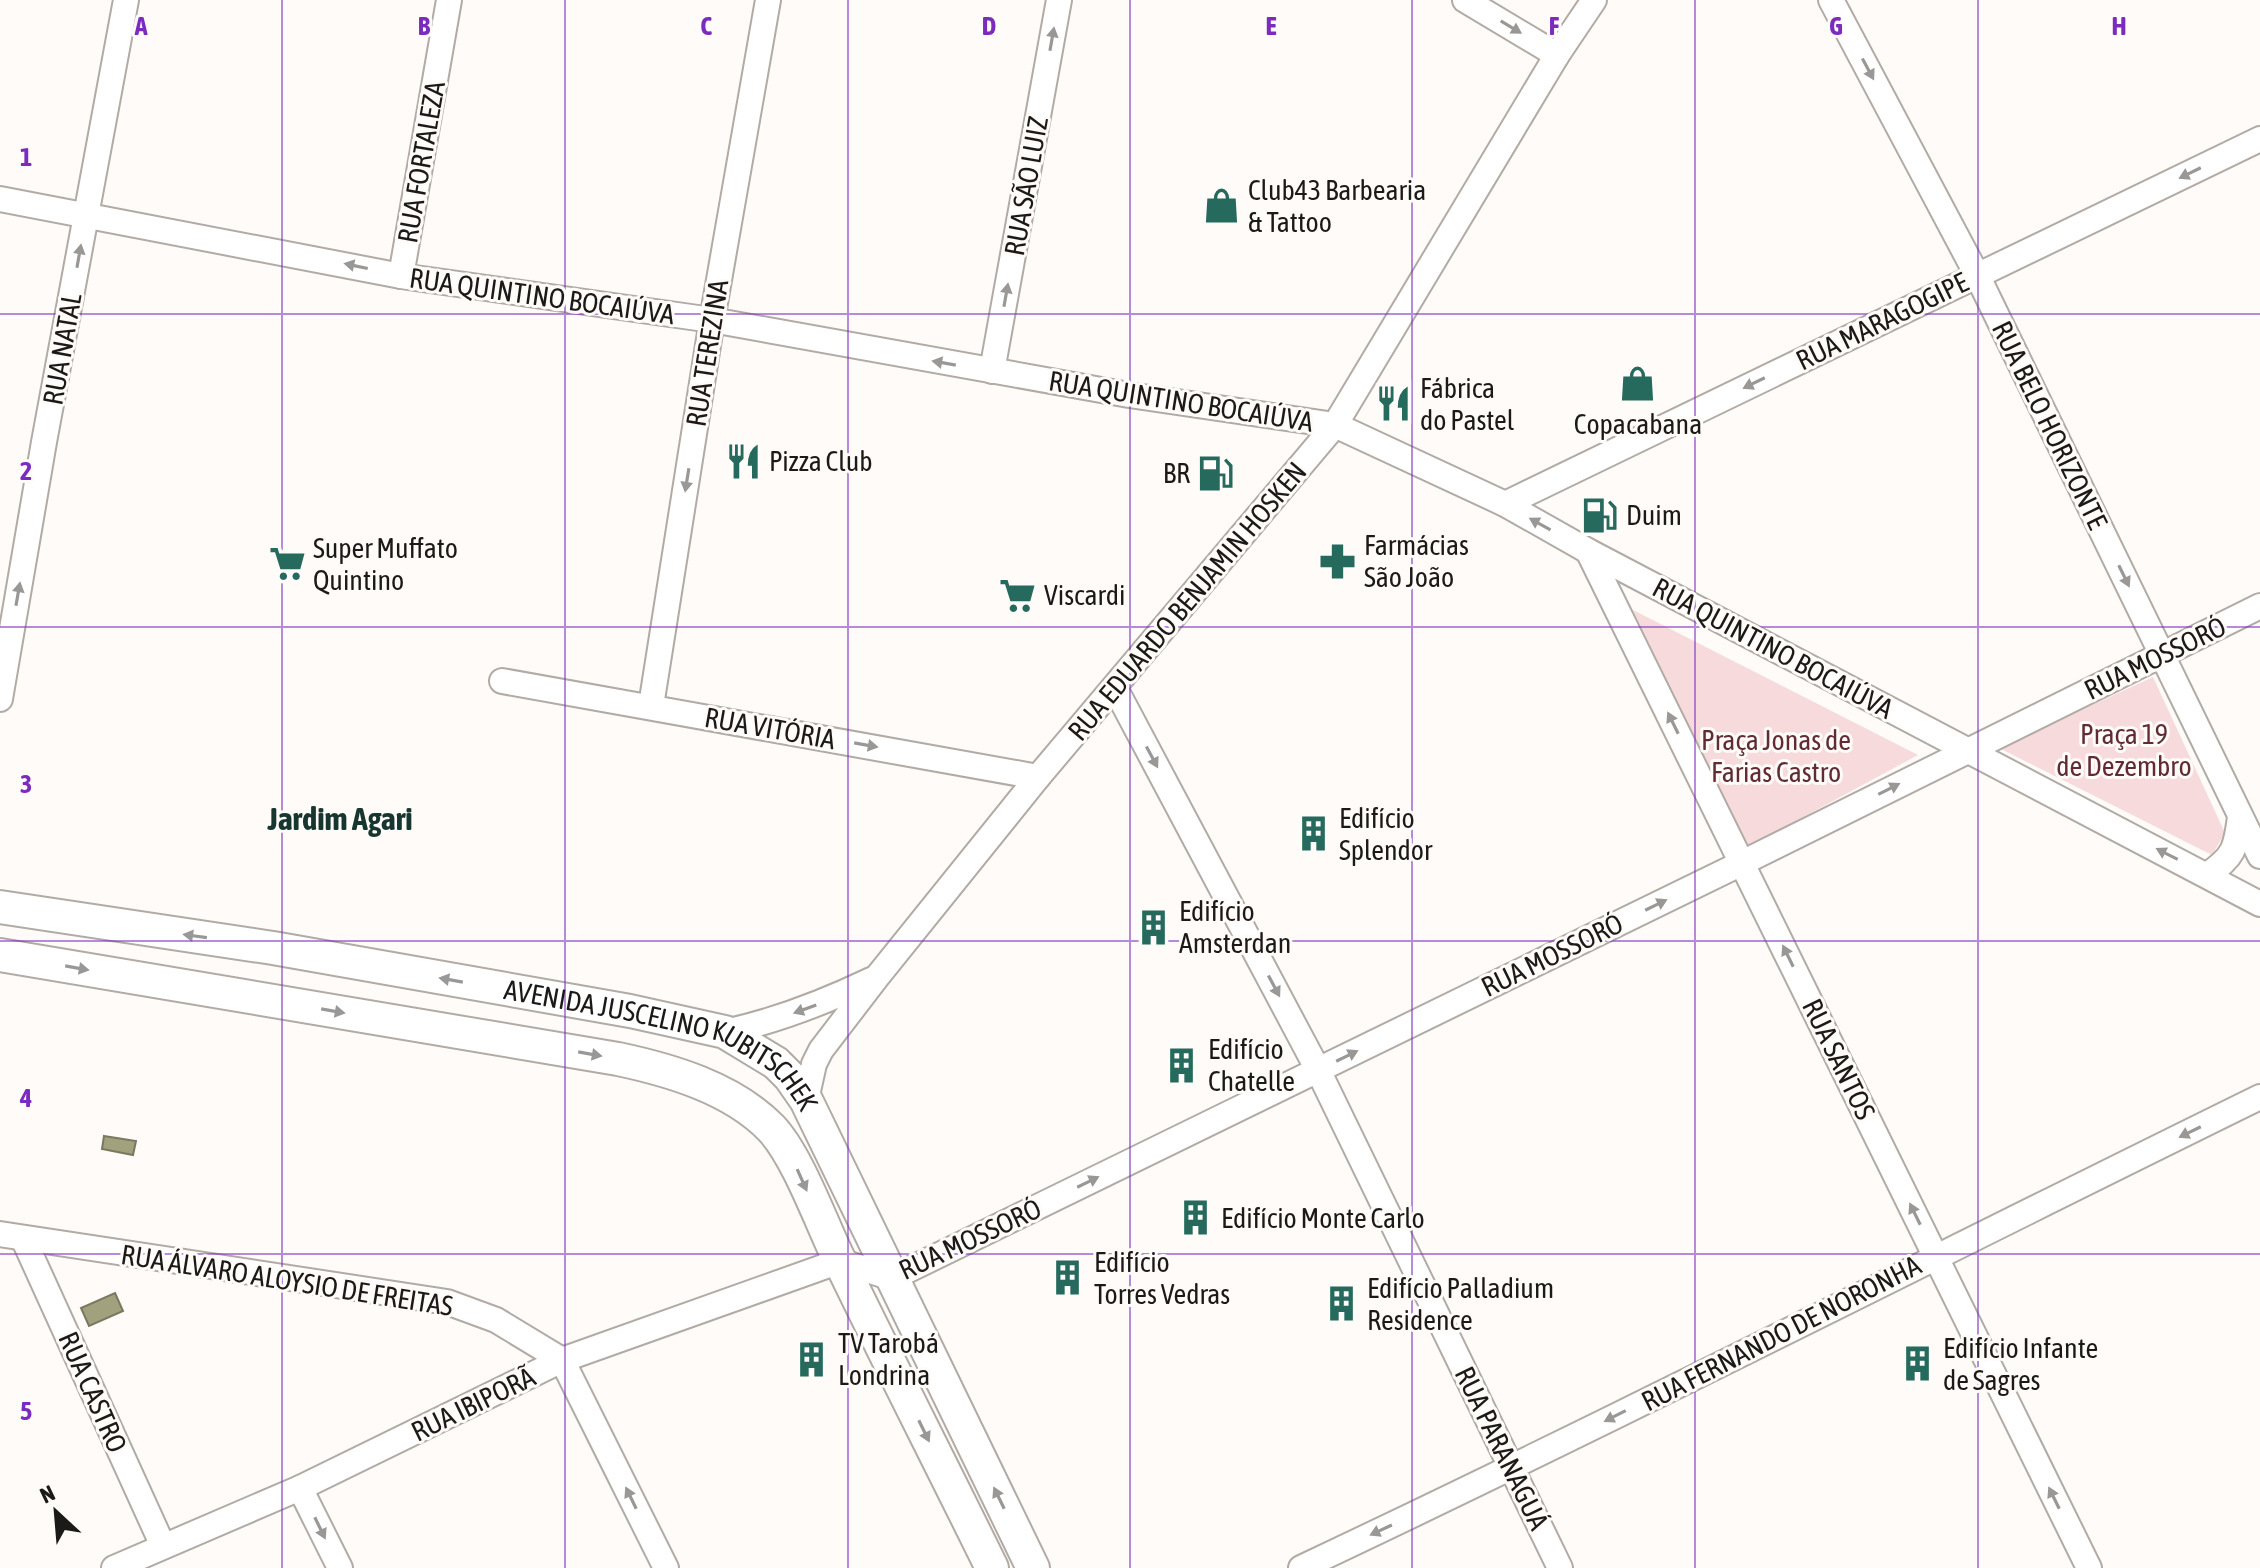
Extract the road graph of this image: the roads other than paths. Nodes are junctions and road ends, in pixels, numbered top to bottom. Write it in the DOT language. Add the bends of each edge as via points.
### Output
graph roads {
  1 [pos="126,0"];
  2 [pos="449,0"];
  3 [pos="768,0"];
  4 [pos="1059,0"];
  5 [pos="1465,0"];
  6 [pos="1594,0"];
  7 [pos="1831,0"];
  8 [pos="1557,55"];
  9 [pos="2260,139"];
  10 [pos="0,199"];
  11 [pos="86,216"];
  12 [pos="1977,275"];
  13 [pos="401,276"];
  14 [pos="712,320"];
  15 [pos="992,371"];
  16 [pos="1335,425"];
  17 [pos="1505,504"];
  18 [pos="1588,551"];
  19 [pos="2260,606"];
  20 [pos="2162,654"];
  21 [pos="502,681"];
  22 [pos="1115,688"];
  23 [pos="0,699"];
  24 [pos="651,706"];
  25 [pos="1966,750"];
  26 [pos="1038,777"];
  27 [pos="2240,817"];
  28 [pos="2260,856"];
  29 [pos="1742,863"];
  30 [pos="2207,875"];
  31 [pos="2260,904"];
  32 [pos="0,907"];
  33 [pos="0,955"];
  34 [pos="877,977"];
  35 [pos="725,1032"];
  36 [pos="1318,1070"];
  37 [pos="2260,1097"];
  38 [pos="806,1100"];
  39 [pos="862,1218"];
  40 [pos="11,1236"];
  41 [pos="1935,1256"];
  42 [pos="840,1261"];
  43 [pos="892,1278"];
  44 [pos="562,1360"];
  45 [pos="1511,1468"];
  46 [pos="300,1488"];
  47 [pos="163,1546"];
  48 [pos="114,1568"];
  49 [pos="340,1568"];
  50 [pos="666,1568"];
  51 [pos="992,1568"];
  52 [pos="1033,1568"];
  53 [pos="1301,1568"];
  54 [pos="1560,1568"];
  55 [pos="2089,1568"];
  1 -- 11 [label="street, RUA NATAL"];
  2 -- 13 [label="street, RUA FORTALEZA"];
  3 -- 14 [label="street, RUA TEREZINA"];
  15 -- 4 [label="street, RUA SÃO LUIZ, one-way"];
  5 -- 8 [label="street, one-way"];
  6 -- 8 [label="street, RUA EDUARDO BENJAMIN HOSKEN"];
  7 -- 12 [label="street, RUA BELO HORIZONTE, one-way"];
  8 -- 16 [label="street, RUA EDUARDO BENJAMIN HOSKEN"];
  9 -- 12 [label="street, RUA MARAGOGIPE, one-way"];
  10 -- 11 [label="street, RUA QUINTINO BOCAIÚVA"];
  13 -- 11 [label="street, RUA QUINTINO BOCAIÚVA, one-way"];
  23 -- 11 [label="street, RUA NATAL, one-way"];
  12 -- 17 [label="street, RUA MARAGOGIPE, one-way"];
  12 -- 20 [label="street, RUA BELO HORIZONTE, one-way"];
  13 -- 14 [label="street, RUA QUINTINO BOCAIÚVA"];
  15 -- 14 [label="street, RUA QUINTINO BOCAIÚVA, one-way"];
  14 -- 24 [label="street, RUA TEREZINA, one-way"];
  15 -- 16 [label="street, RUA QUINTINO BOCAIÚVA"];
  16 -- 17 [label="street, RUA QUINTINO BOCAIÚVA"];
  16 -- 22 [label="street, RUA EDUARDO BENJAMIN HOSKEN"];
  18 -- 17 [label="street, RUA QUINTINO BOCAIÚVA, one-way"];
  18 -- 25 [label="street, RUA QUINTINO BOCAIÚVA"];
  29 -- 18 [label="street, RUA SANTOS, one-way"];
  19 -- 20 [label="street, RUA MOSSORÓ"];
  20 -- 25 [label="street, RUA MOSSORÓ"];
  20 -- 27 [label="street, RUA BELO HORIZONTE"];
  21 -- 24 [label="street, RUA VITÓRIA"];
  22 -- 26 [label="street, RUA EDUARDO BENJAMIN HOSKEN"];
  22 -- 36 [label="street, RUA PARANAGUÁ, one-way"];
  24 -- 26 [label="street, RUA VITÓRIA, one-way"];
  29 -- 25 [label="street, RUA MOSSORÓ, one-way"];
  30 -- 25 [label="street, RUA QUINTINO BOCAIÚVA, one-way"];
  26 -- 34 [label="street, RUA EDUARDO BENJAMIN HOSKEN"];
  27 -- 28 [label="street, RUA BELO HORIZONTE"];
  27 -- 30 [label="street" via="2230,857"];
  36 -- 29 [label="street, RUA MOSSORÓ, one-way"];
  41 -- 29 [label="street, RUA SANTOS, one-way"];
  30 -- 31 [label="street, RUA QUINTINO BOCAIÚVA"];
  35 -- 32 [label="main road, AVENIDA JUSCELINO KUBITSCHEK, one-way" via="273,948"];
  33 -- 42 [label="main road, AVENIDA JUSCELINO KUBITSCHEK, one-way" via="618,1059 701,1082 772,1129 793,1161"];
  34 -- 35 [label="street, RUA EDUARDO BENJAMIN HOSKEN, one-way" via="828,1001"];
  34 -- 38 [label="street, RUA EDUARDO BENJAMIN HOSKEN" via="821,1050"];
  35 -- 38 [label="main road, AVENIDA JUSCELINO KUBITSCHEK" via="776,1063"];
  43 -- 36 [label="street, RUA MOSSORÓ, one-way"];
  36 -- 45 [label="street, RUA PARANAGUÁ"];
  37 -- 41 [label="street, RUA FERNANDO DE NORONHA, one-way"];
  38 -- 39 [label="main road, AVENIDA JUSCELINO KUBITSCHEK"];
  39 -- 42 [label="main road"];
  39 -- 43 [label="main road, AVENIDA JUSCELINO KUBITSCHEK"];
  40 -- 44 [label="street, RUA ÁLVARO ALOYSIO DE FREITAS" via="447,1302 496,1320"];
  40 -- 47 [label="street, RUA CASTRO"];
  41 -- 45 [label="street, RUA FERNANDO DE NORONHA, one-way"];
  55 -- 41 [label="street, RUA SANTOS, one-way"];
  42 -- 43 [label="street, RUA MOSSORÓ"];
  42 -- 44 [label="street, RUA IBIPORÃ"];
  42 -- 51 [label="main road, AVENIDA JUSCELINO KUBITSCHEK, one-way"];
  52 -- 43 [label="main road, AVENIDA JUSCELINO KUBITSCHEK, one-way"];
  44 -- 46 [label="street, RUA IBIPORÃ"];
  50 -- 44 [label="street, one-way"];
  45 -- 53 [label="street, RUA FERNANDO DE NORONHA, one-way"];
  45 -- 54 [label="street, RUA PARANAGUÁ"];
  46 -- 47 [label="street, RUA IBIPORÃ"];
  46 -- 49 [label="street, one-way"];
  47 -- 48 [label="street, RUA IBIPORÃ"];
}
